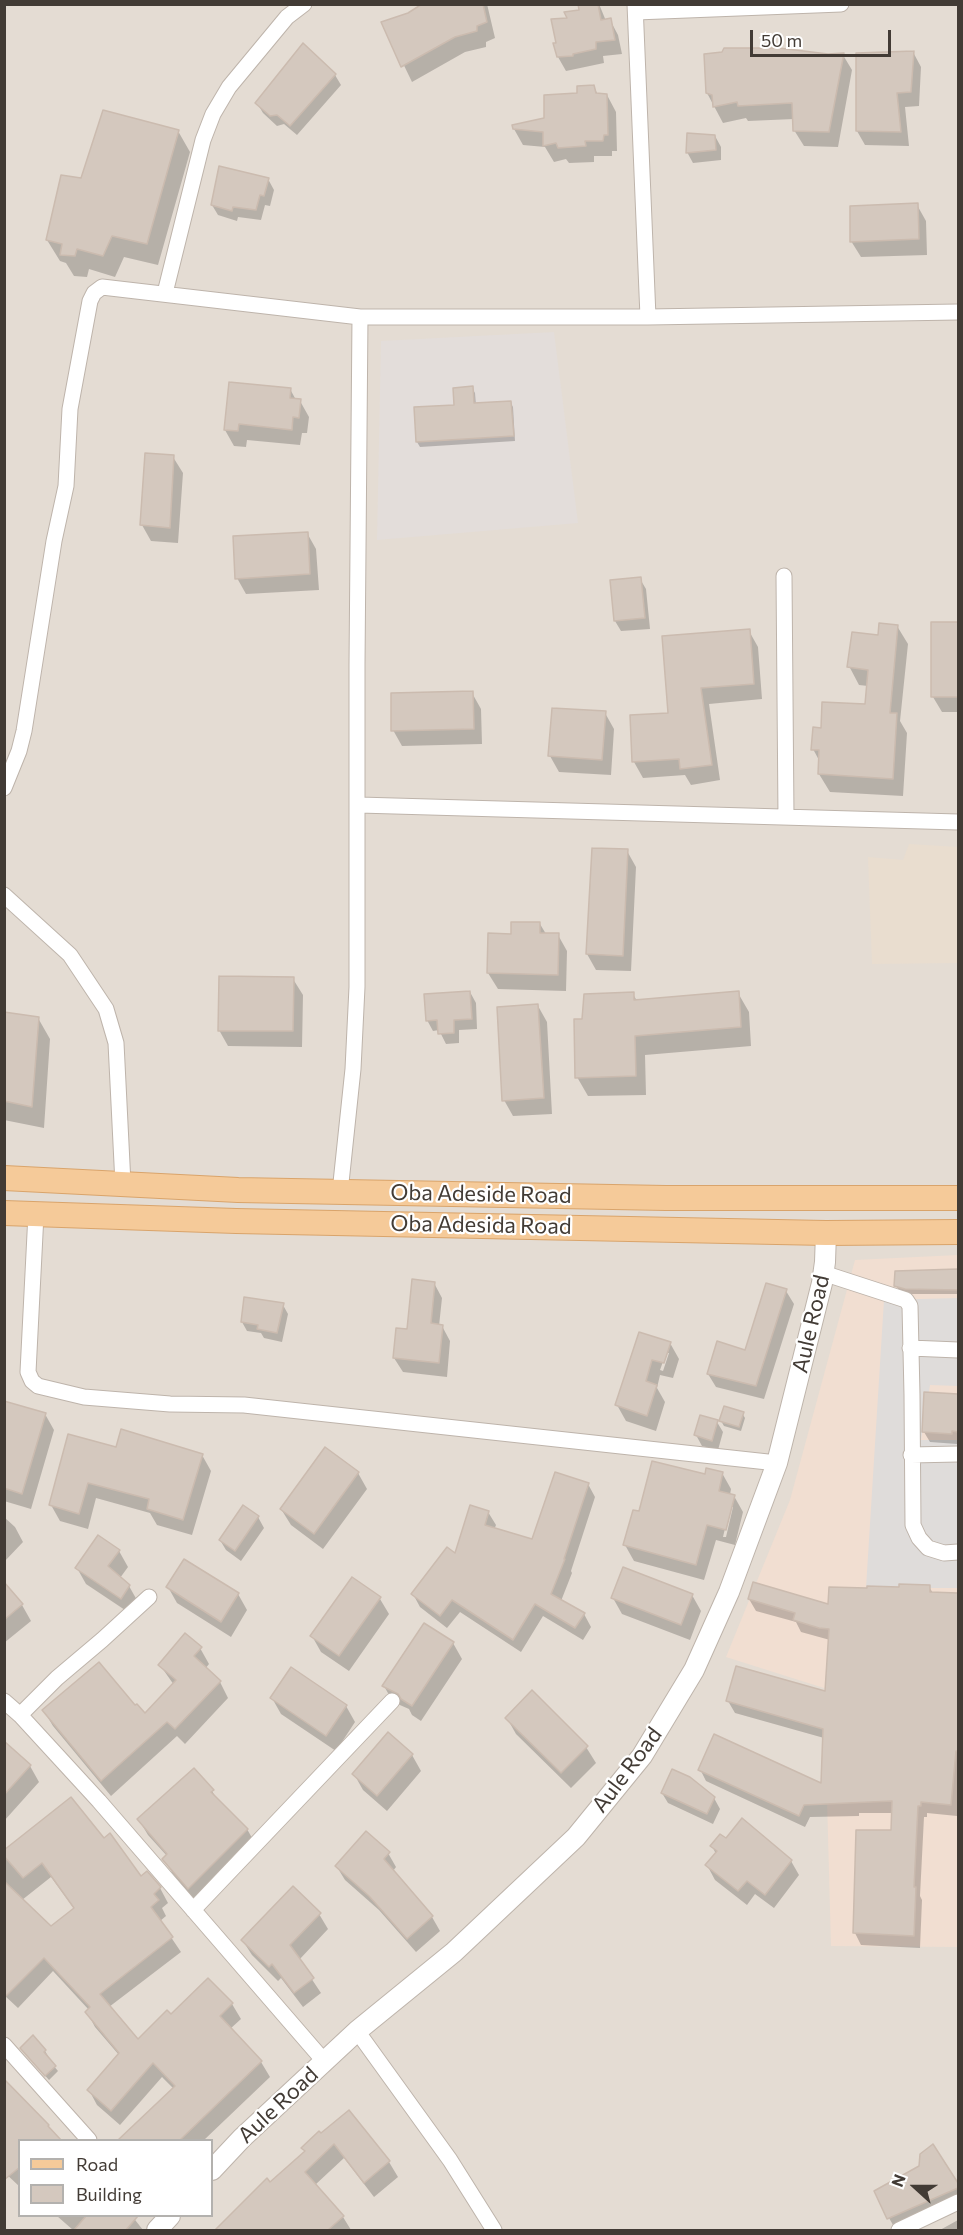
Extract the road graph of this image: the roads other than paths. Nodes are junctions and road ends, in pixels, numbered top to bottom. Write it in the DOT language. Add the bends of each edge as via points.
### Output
graph roads {
  1 [pos="304,4"];
  2 [pos="841,4"];
  3 [pos="635,8"];
  4 [pos="165,293"];
  5 [pos="958,312"];
  6 [pos="648,316"];
  7 [pos="360,317"];
  8 [pos="784,576"];
  9 [pos="4,788"];
  10 [pos="359,805"];
  11 [pos="786,817"];
  12 [pos="958,822"];
  13 [pos="4,895"];
  14 [pos="4,1178"];
  15 [pos="123,1184"];
  16 [pos="340,1192"];
  17 [pos="958,1198"];
  18 [pos="4,1213"];
  19 [pos="36,1214"];
  20 [pos="958,1232"];
  21 [pos="826,1233"];
  22 [pos="823,1273"];
  23 [pos="910,1348"];
  24 [pos="958,1350"];
  25 [pos="958,1454"];
  26 [pos="911,1455"];
  27 [pos="777,1463"];
  28 [pos="958,1552"];
  29 [pos="149,1597"];
  30 [pos="4,1701"];
  31 [pos="392,1701"];
  32 [pos="20,1715"];
  33 [pos="193,1910"];
  34 [pos="357,2031"];
  35 [pos="4,2045"];
  36 [pos="324,2061"];
  37 [pos="88,2139"];
  38 [pos="213,2169"];
  39 [pos="958,2202"];
  40 [pos="494,2230"];
  41 [pos="899,2230"];
  1 -- 4 [label="street" via="287,17 229,87 213,114"];
  2 -- 3 [label="street"];
  3 -- 6 [label="street"];
  4 -- 7 [label="street"];
  4 -- 9 [label="street" via="102,287 90,301 70,409 66,486 24,730"];
  5 -- 6 [label="street"];
  6 -- 7 [label="street"];
  7 -- 10 [label="street"];
  8 -- 11 [label="street"];
  10 -- 11 [label="street"];
  10 -- 16 [label="street" via="353,1069"];
  11 -- 12 [label="street"];
  13 -- 15 [label="street" via="70,955 105,1009 116,1044"];
  14 -- 15 [label="main road, Oba Adeside Road"];
  15 -- 16 [label="main road, Oba Adeside Road"];
  16 -- 17 [label="main road, Oba Adeside Road"];
  18 -- 19 [label="main road, Oba Adesida Road"];
  19 -- 21 [label="main road, Oba Adesida Road"];
  19 -- 27 [label="street" via="28,1372 38,1386 84,1397 244,1405"];
  20 -- 21 [label="main road, Oba Adesida Road"];
  21 -- 22 [label="street, Aule Road"];
  22 -- 23 [label="street" via="906,1300 910,1306"];
  22 -- 27 [label="street, Aule Road"];
  23 -- 24 [label="street"];
  23 -- 26 [label="street"];
  25 -- 26 [label="street"];
  26 -- 28 [label="street" via="913,1525 919,1538 928,1548"];
  27 -- 34 [label="street, Aule Road" via="729,1592 694,1670 642,1756 576,1837 454,1952"];
  29 -- 32 [label="street"];
  30 -- 32 [label="street"];
  31 -- 33 [label="street"];
  32 -- 33 [label="street"];
  33 -- 36 [label="street"];
  34 -- 36 [label="street, Aule Road"];
  34 -- 40 [label="street" via="450,2160"];
  35 -- 37 [label="street"];
  36 -- 38 [label="street, Aule Road"];
  39 -- 41 [label="street"];
}
